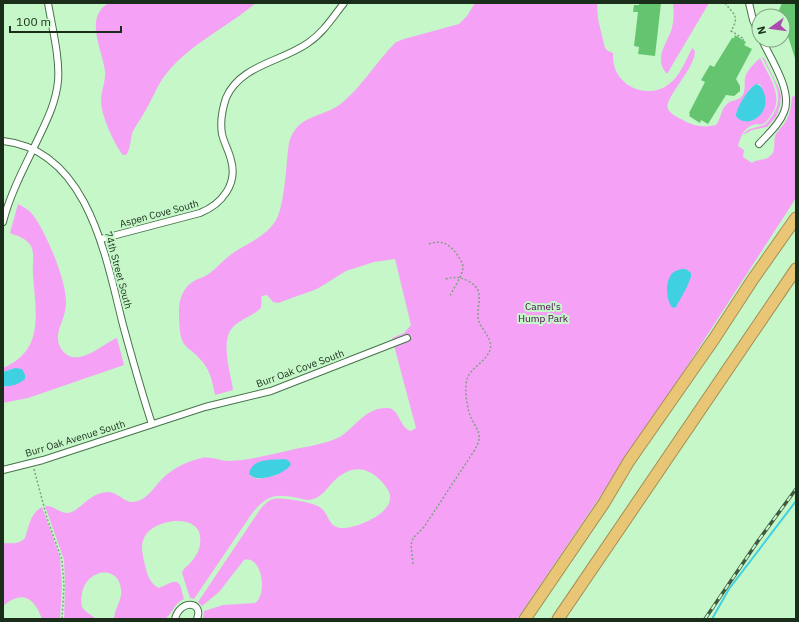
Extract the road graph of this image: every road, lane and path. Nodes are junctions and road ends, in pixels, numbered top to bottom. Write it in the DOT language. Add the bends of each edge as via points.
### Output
graph roads {
  1 [pos="48,3"];
  2 [pos="344,3"];
  3 [pos="725,3"];
  4 [pos="743,40"];
  5 [pos="766,48"];
  6 [pos="3,141"];
  7 [pos="759,144"];
  8 [pos="33,150"];
  9 [pos="796,218"];
  10 [pos="3,222"];
  11 [pos="101,239"];
  12 [pos="429,244"];
  13 [pos="796,269"];
  14 [pos="459,276"];
  15 [pos="445,279"];
  16 [pos="450,296"];
  17 [pos="407,338"];
  18 [pos="152,424"];
  19 [pos="32,462"];
  20 [pos="3,470"];
  21 [pos="413,564"];
  22 [pos="62,619"];
  23 [pos="175,619"];
  24 [pos="197,619"];
  25 [pos="525,619"];
  26 [pos="558,619"];
  1 -- 8 [label="street" via="58,63 58,82 51,111"];
  2 -- 11 [label="street, Aspen Cove South" via="313,39 296,51 250,71 230,92 221,126 232,161 232,172 228,190 218,202 200,212"];
  3 -- 4 [label="path" via="735,18 731,31"];
  5 -- 7 [label="street" via="783,84 786,102 782,116"];
  6 -- 8 [label="street, 74th Street South"];
  8 -- 10 [label="street" via="10,199"];
  8 -- 11 [label="street, 74th Street South" via="52,162 68,178 84,203"];
  9 -- 25 [label="highway" via="629,461 604,503"];
  11 -- 18 [label="street, 74th Street South" via="135,371"];
  12 -- 14 [label="path" via="442,242 452,248 463,265"];
  13 -- 26 [label="highway"];
  14 -- 15 [label="path"];
  14 -- 16 [label="path"];
  14 -- 21 [label="path" via="474,284 478,290 478,320 490,345 487,355 470,372 466,385 468,410 478,429 479,440 423,528 412,538"];
  17 -- 18 [label="street, Burr Oak Cove South" via="284,387 205,407"];
  18 -- 19 [label="street, Burr Oak Avenue South"];
  19 -- 20 [label="street, Burr Oak Avenue South"];
  19 -- 22 [label="path" via="47,518 62,560"];
  23 -- 24 [label="street" via="180,608 189,604 197,609"];
}
